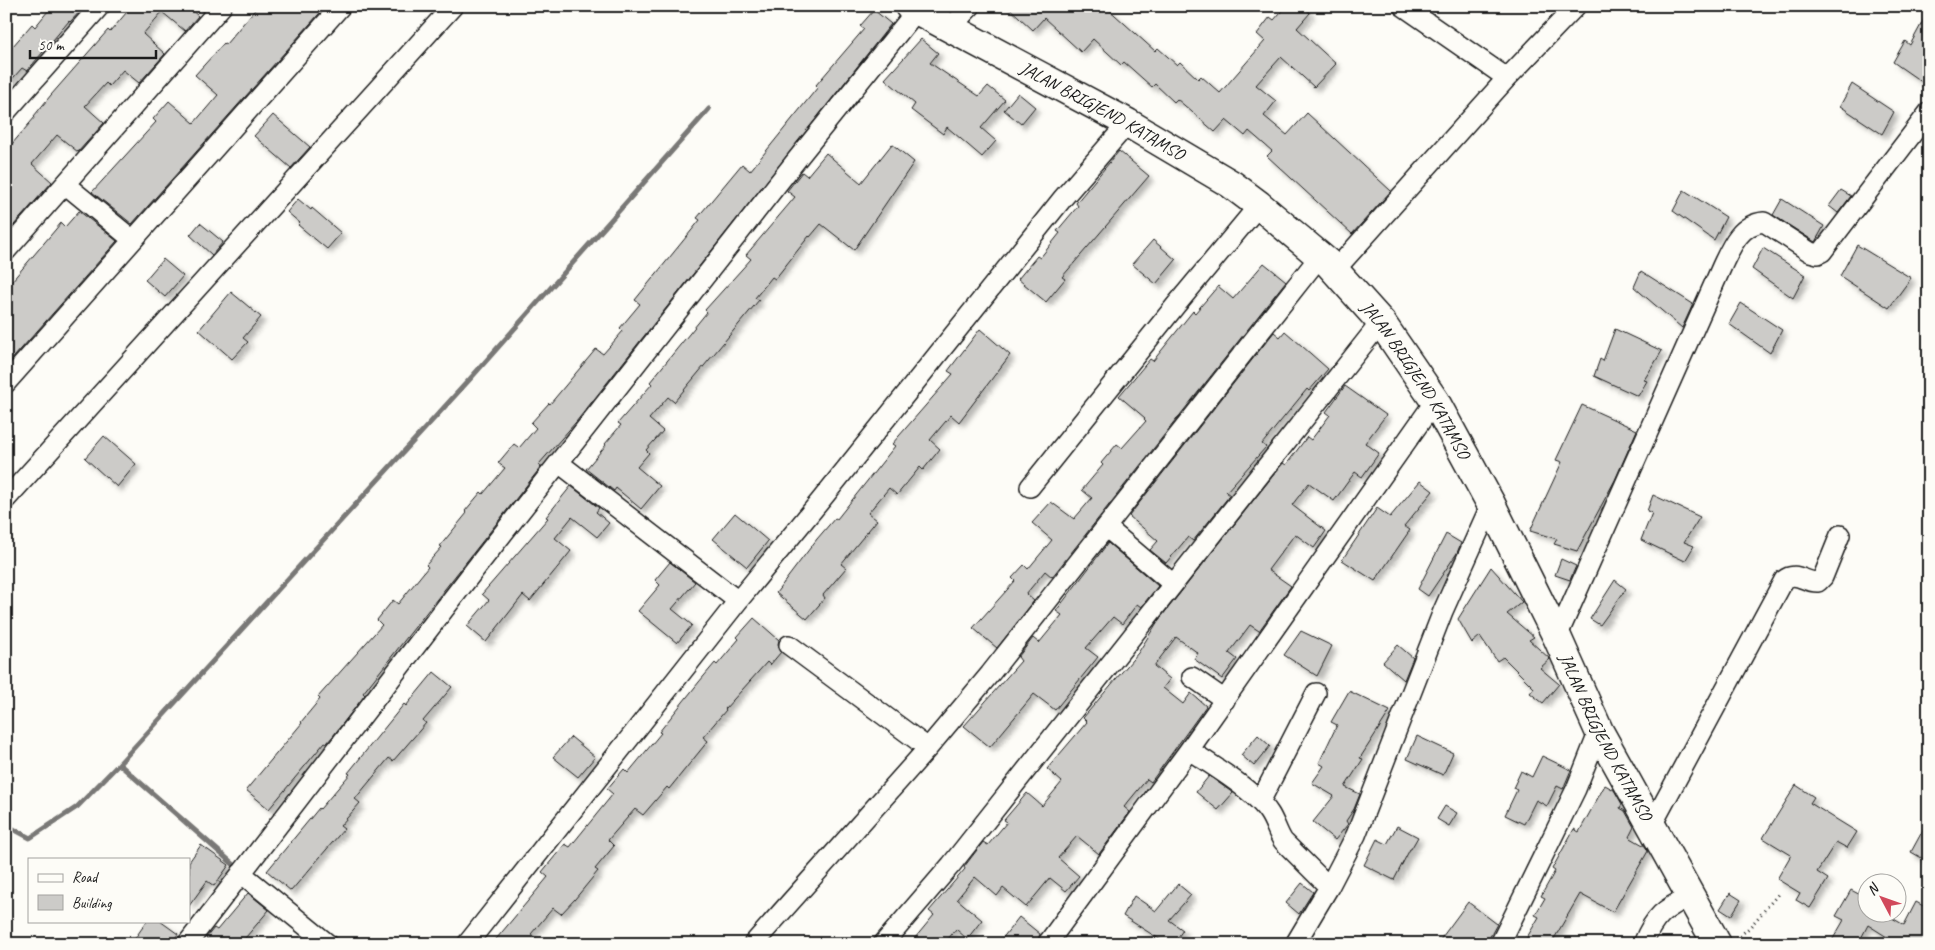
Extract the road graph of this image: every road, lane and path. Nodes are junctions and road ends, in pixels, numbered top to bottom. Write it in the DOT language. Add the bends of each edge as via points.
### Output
graph roads {
  1 [pos="100,6"];
  2 [pos="222,6"];
  3 [pos="341,6"];
  4 [pos="453,6"];
  5 [pos="971,6"];
  6 [pos="1403,6"];
  7 [pos="1576,6"];
  8 [pos="913,8"];
  9 [pos="950,28"];
  10 [pos="1507,78"];
  11 [pos="8,106"];
  12 [pos="1929,112"];
  13 [pos="1128,123"];
  14 [pos="66,185"];
  15 [pos="1259,205"];
  16 [pos="133,240"];
  17 [pos="6,251"];
  18 [pos="1327,263"];
  19 [pos="1381,322"];
  20 [pos="6,383"];
  21 [pos="1435,401"];
  22 [pos="559,464"];
  23 [pos="1030,487"];
  24 [pos="6,498"];
  25 [pos="1491,504"];
  26 [pos="1106,527"];
  27 [pos="1840,535"];
  28 [pos="1173,584"];
  29 [pos="738,600"];
  30 [pos="1557,637"];
  31 [pos="789,645"];
  32 [pos="1192,677"];
  33 [pos="1316,693"];
  34 [pos="1225,700"];
  35 [pos="1599,732"];
  36 [pos="928,748"];
  37 [pos="1189,750"];
  38 [pos="1260,802"];
  39 [pos="1652,825"];
  40 [pos="240,873"];
  41 [pos="1329,887"];
  42 [pos="1780,892"];
  43 [pos="1691,896"];
  44 [pos="1714,940"];
  45 [pos="187,944"];
  46 [pos="328,944"];
  47 [pos="467,944"];
  48 [pos="753,944"];
  49 [pos="883,944"];
  50 [pos="1047,944"];
  51 [pos="1295,944"];
  52 [pos="1500,944"];
  53 [pos="1643,944"];
  1 -- 11 [label="street"];
  2 -- 14 [label="street"];
  3 -- 16 [label="street"];
  4 -- 24 [label="street"];
  5 -- 9 [label="street"];
  6 -- 10 [label="street"];
  7 -- 10 [label="street"];
  8 -- 9 [label="highway, JALAN BRIGJEND KATAMSO"];
  8 -- 22 [label="street"];
  9 -- 13 [label="highway, JALAN BRIGJEND KATAMSO"];
  10 -- 18 [label="street"];
  12 -- 30 [label="street" via="1822,252 1810,252 1764,222 1753,224 1738,235"];
  13 -- 15 [label="highway, JALAN BRIGJEND KATAMSO" via="1204,167"];
  13 -- 29 [label="street" via="1063,198"];
  14 -- 16 [label="street"];
  14 -- 17 [label="street"];
  15 -- 18 [label="highway, JALAN BRIGJEND KATAMSO"];
  15 -- 23 [label="street"];
  16 -- 20 [label="street"];
  18 -- 19 [label="highway, JALAN BRIGJEND KATAMSO"];
  18 -- 26 [label="street"];
  19 -- 21 [label="highway, JALAN BRIGJEND KATAMSO"];
  19 -- 28 [label="street"];
  21 -- 25 [label="highway, JALAN BRIGJEND KATAMSO"];
  21 -- 34 [label="street"];
  22 -- 29 [label="street"];
  22 -- 40 [label="street"];
  25 -- 30 [label="highway, JALAN BRIGJEND KATAMSO"];
  25 -- 41 [label="street" via="1443,611 1356,835"];
  26 -- 28 [label="street"];
  26 -- 36 [label="street"];
  27 -- 39 [label="street" via="1818,582 1795,575 1784,580"];
  28 -- 49 [label="street" via="951,865"];
  29 -- 47 [label="street"];
  30 -- 35 [label="highway, JALAN BRIGJEND KATAMSO"];
  31 -- 36 [label="street"];
  32 -- 34 [label="street"];
  33 -- 38 [label="street"];
  34 -- 37 [label="street"];
  35 -- 39 [label="highway, JALAN BRIGJEND KATAMSO"];
  35 -- 52 [label="street" via="1576,789"];
  36 -- 48 [label="street"];
  37 -- 38 [label="street"];
  37 -- 50 [label="street"];
  38 -- 41 [label="street" via="1283,841"];
  39 -- 43 [label="highway, JALAN BRIGJEND KATAMSO"];
  40 -- 45 [label="street"];
  40 -- 46 [label="street"];
  41 -- 51 [label="street"];
  42 -- 44 [label="path" via="1750,928"];
  43 -- 44 [label="highway, JALAN BRIGJEND KATAMSO"];
  43 -- 53 [label="street" via="1660,914"];
}
